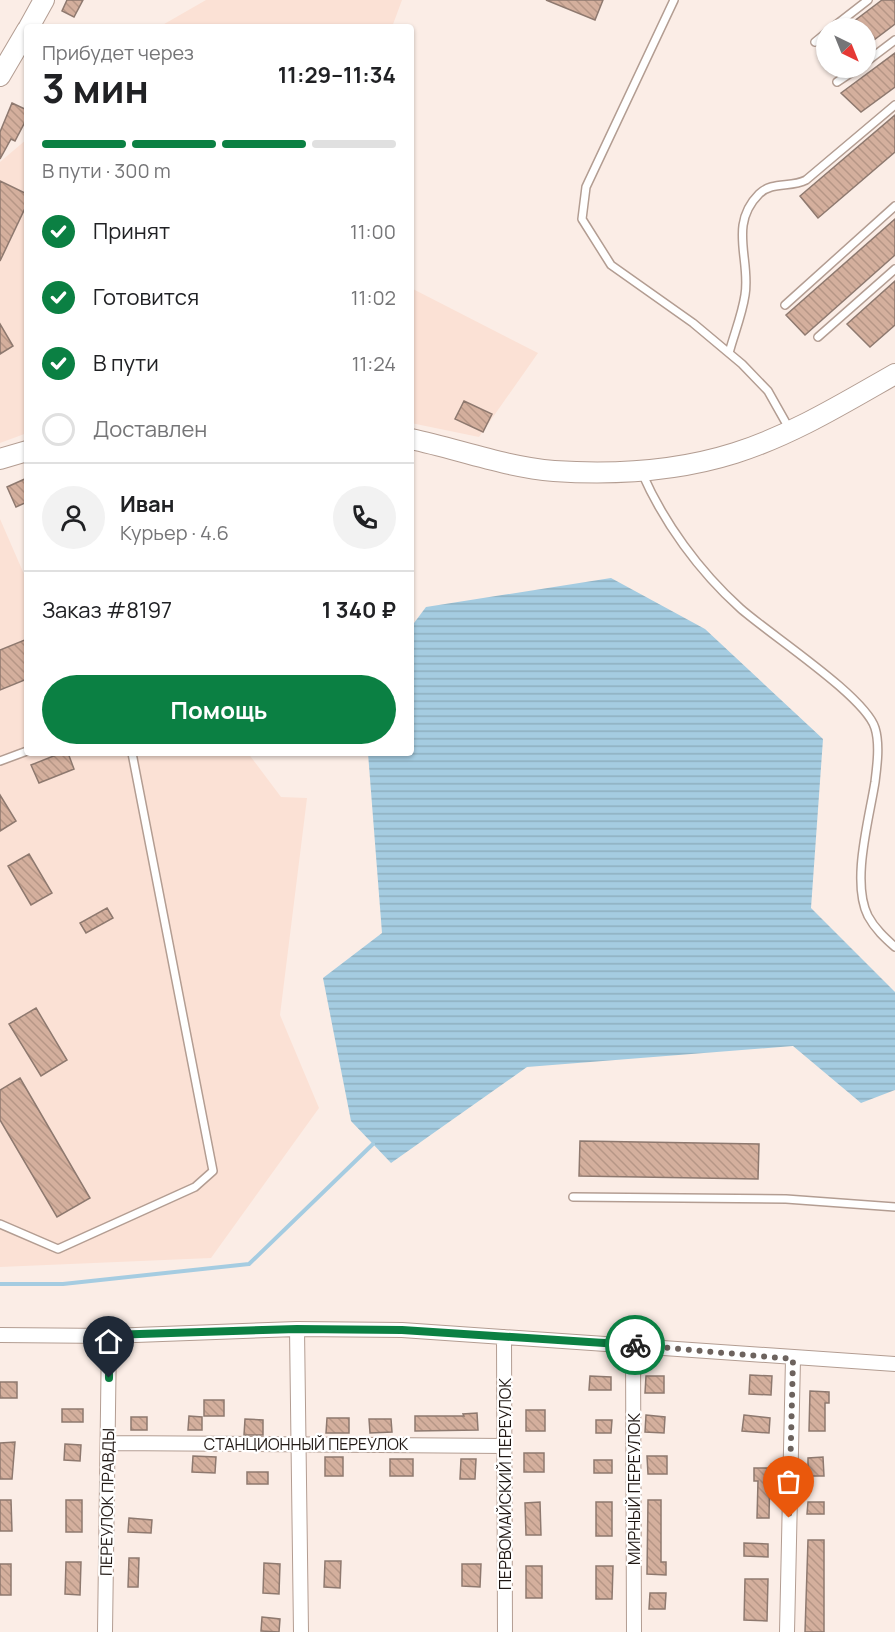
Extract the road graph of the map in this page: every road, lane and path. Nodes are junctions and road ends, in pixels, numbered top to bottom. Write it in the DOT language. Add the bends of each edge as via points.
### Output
graph roads {
  1 [pos="44,0"];
  2 [pos="674,0"];
  3 [pos="868,0"];
  4 [pos="845,18"];
  5 [pos="30,24"];
  6 [pos="24,35"];
  7 [pos="895,40"];
  8 [pos="876,54"];
  9 [pos="0,76"];
  10 [pos="843,78"];
  11 [pos="837,82"];
  12 [pos="895,105"];
  13 [pos="895,206"];
  14 [pos="895,269"];
  15 [pos="785,305"];
  16 [pos="818,336"];
  17 [pos="729,353"];
  18 [pos="895,374"];
  19 [pos="791,430"];
  20 [pos="414,440"];
  21 [pos="24,452"];
  22 [pos="0,459"];
  23 [pos="641,470"];
  24 [pos="24,752"];
  25 [pos="133,756"];
  26 [pos="0,761"];
  27 [pos="895,947"];
  28 [pos="573,1197"];
  29 [pos="895,1207"];
  30 [pos="0,1224"];
  31 [pos="297,1329"];
  32 [pos="0,1335"];
  33 [pos="109,1335"];
  34 [pos="504,1337"];
  35 [pos="633,1345"];
  36 [pos="793,1359"];
  37 [pos="895,1364"];
  38 [pos="108,1443"];
  39 [pos="298,1443"];
  40 [pos="504,1446"];
  41 [pos="105,1632"];
  42 [pos="300,1632"];
  43 [pos="505,1632"];
  44 [pos="634,1632"];
  45 [pos="787,1632"];
  1 -- 5 [label="street"];
  2 -- 17 [label="lane" via="586,187 582,219 611,265"];
  3 -- 4 [label="lane"];
  6 -- 9 [label="street"];
  7 -- 8 [label="lane"];
  10 -- 11 [label="lane"];
  12 -- 17 [label="lane" via="806,180 770,186 751,205 741,244 745,294"];
  13 -- 15 [label="lane"];
  14 -- 16 [label="lane"];
  17 -- 19 [label="lane" via="768,392"];
  18 -- 19 [label="street"];
  19 -- 23 [label="street" via="735,453"];
  20 -- 23 [label="street" via="553,471"];
  21 -- 22 [label="street"];
  23 -- 27 [label="lane" via="663,514 707,574 742,609 847,693 874,727 877,767 860,882 868,916"];
  24 -- 26 [label="lane"];
  25 -- 30 [label="lane" via="213,1171 195,1187 58,1249"];
  28 -- 29 [label="lane" via="786,1199"];
  31 -- 33 [label="street"];
  31 -- 34 [label="street" via="402,1330"];
  31 -- 39 [label="street"];
  32 -- 33 [label="street"];
  33 -- 38 [label="street, ПЕРЕУЛОК ПРАВДЫ"];
  34 -- 35 [label="street"];
  34 -- 40 [label="street, ПЕРВОМАЙСКИЙ ПЕРЕУЛОК"];
  35 -- 36 [label="street"];
  35 -- 44 [label="street, МИРНЫЙ ПЕРЕУЛОК"];
  36 -- 37 [label="street"];
  36 -- 45 [label="street"];
  38 -- 39 [label="street, СТАНЦИОННЫЙ ПЕРЕУЛОК"];
  38 -- 41 [label="street, ПЕРЕУЛОК ПРАВДЫ"];
  39 -- 40 [label="street, СТАНЦИОННЫЙ ПЕРЕУЛОК"];
  39 -- 42 [label="street"];
  40 -- 43 [label="street, ПЕРВОМАЙСКИЙ ПЕРЕУЛОК"];
}
